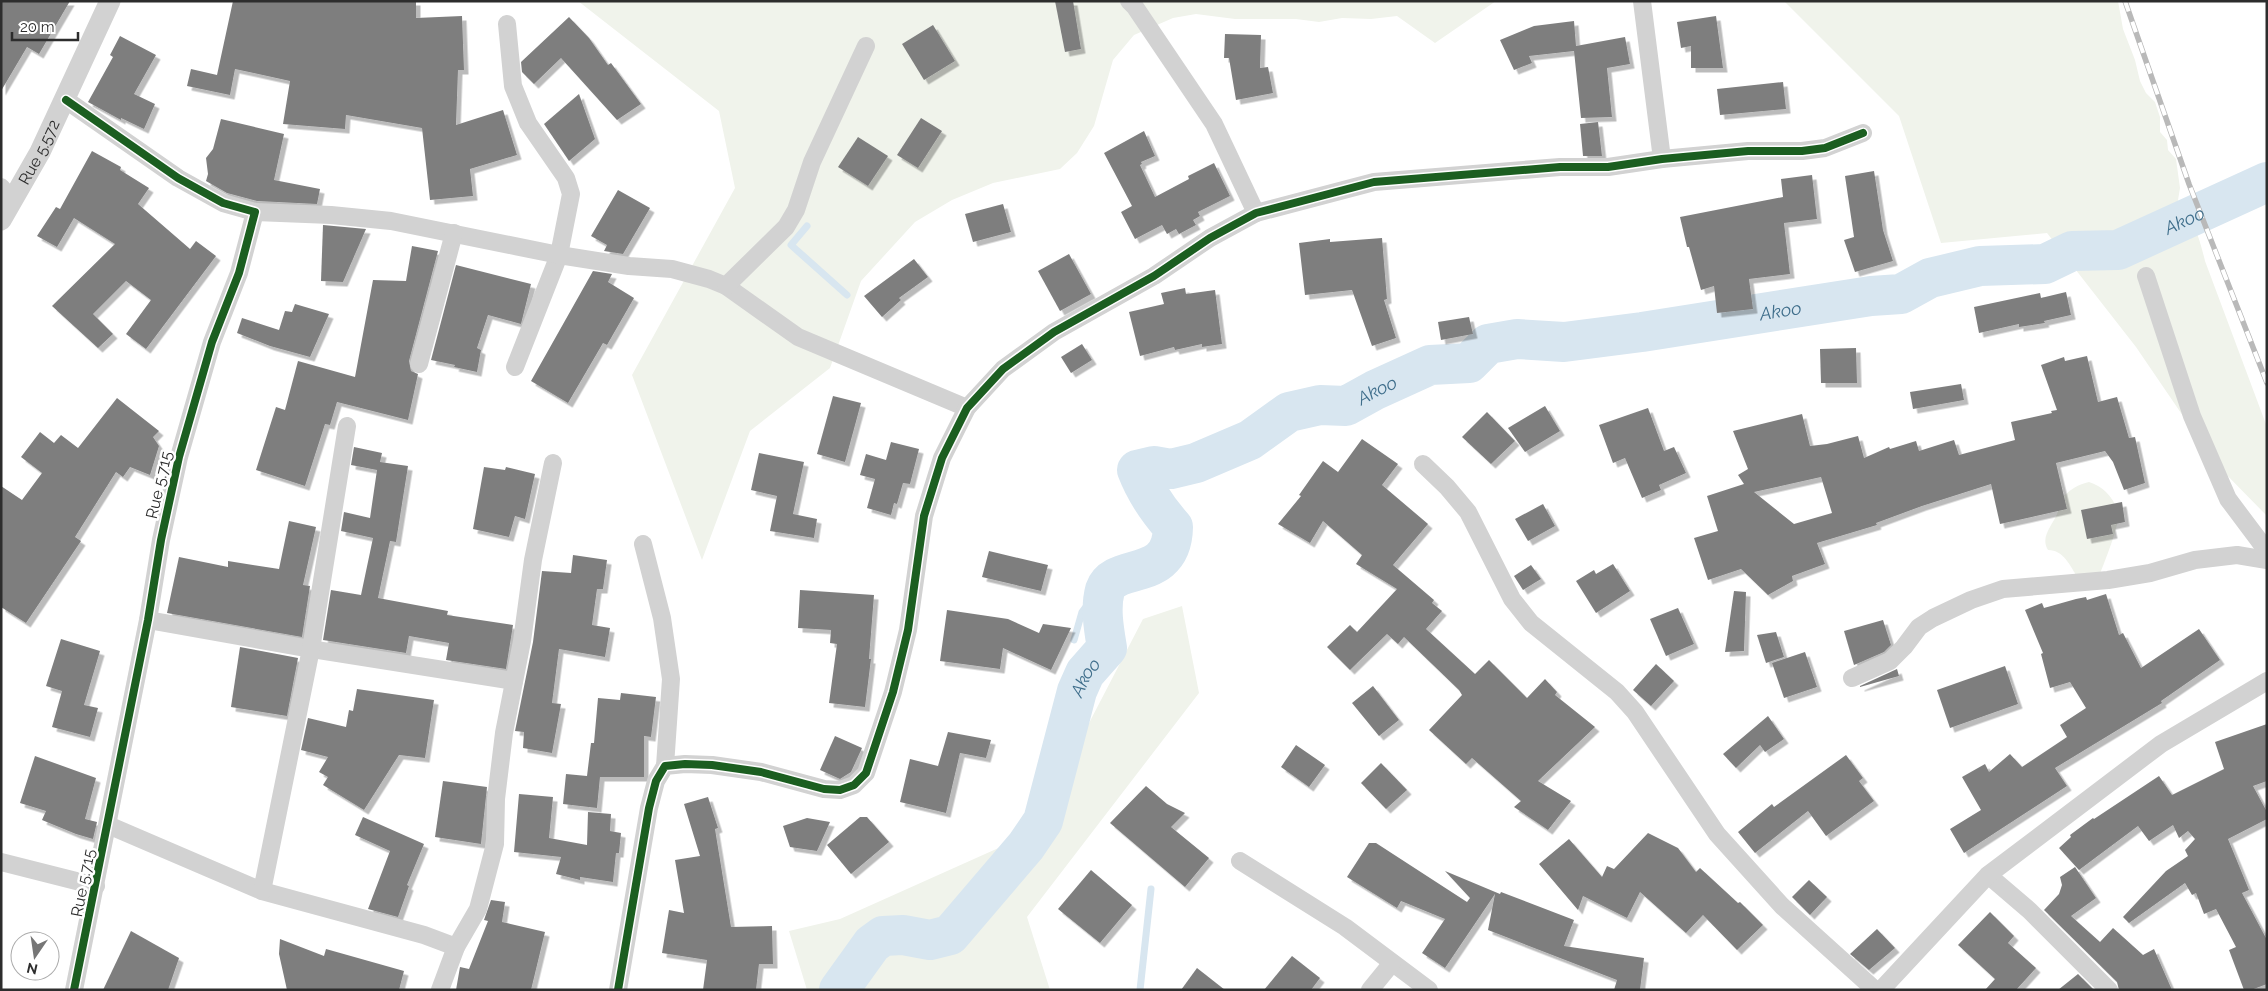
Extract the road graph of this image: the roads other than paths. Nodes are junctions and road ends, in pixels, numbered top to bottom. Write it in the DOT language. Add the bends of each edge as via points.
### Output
graph roads {
  1 [pos="110,1"];
  2 [pos="1128,1"];
  3 [pos="1642,1"];
  4 [pos="506,24"];
  5 [pos="866,46"];
  6 [pos="66,100"];
  7 [pos="1863,133"];
  8 [pos="1662,159"];
  9 [pos="7,194"];
  10 [pos="255,212"];
  11 [pos="1256,213"];
  12 [pos="1,220"];
  13 [pos="454,233"];
  14 [pos="558,255"];
  15 [pos="2146,276"];
  16 [pos="726,286"];
  17 [pos="420,364"];
  18 [pos="515,367"];
  19 [pos="967,408"];
  20 [pos="347,426"];
  21 [pos="553,463"];
  22 [pos="1423,464"];
  23 [pos="643,544"];
  24 [pos="2267,551"];
  25 [pos="2267,560"];
  26 [pos="148,620"];
  27 [pos="310,649"];
  28 [pos="1852,678"];
  29 [pos="514,681"];
  30 [pos="2267,681"];
  31 [pos="665,766"];
  32 [pos="108,825"];
  33 [pos="1240,861"];
  34 [pos="1,862"];
  35 [pos="1988,875"];
  36 [pos="96,886"];
  37 [pos="262,890"];
  38 [pos="456,947"];
  39 [pos="1392,963"];
  40 [pos="74,990"];
  41 [pos="440,990"];
  42 [pos="618,990"];
  43 [pos="1370,990"];
  44 [pos="1429,990"];
  45 [pos="1875,990"];
  46 [pos="1881,990"];
  47 [pos="2109,990"];
  1 -- 6 [label="street, Rue 5.572"];
  2 -- 11 [label="street" via="1136,7 1214,124"];
  3 -- 8 [label="street"];
  4 -- 14 [label="street" via="513,86 528,123 566,178 571,194"];
  5 -- 16 [label="street" via="812,162 796,210 786,227"];
  6 -- 9 [label="street, Rue 5.572"];
  6 -- 10 [label="street" via="178,178 223,203"];
  7 -- 8 [label="street" via="1826,148"];
  8 -- 11 [label="street" via="1608,167 1560,167 1374,182"];
  9 -- 12 [label="street, Rue 5.572"];
  10 -- 13 [label="street" via="331,215"];
  10 -- 26 [label="street, Rue 5.715" via="179,456 160,540"];
  11 -- 19 [label="street" via="1210,238 1154,276 1054,332 1003,369"];
  13 -- 14 [label="street"];
  13 -- 17 [label="street"];
  14 -- 16 [label="street" via="672,269"];
  14 -- 18 [label="street"];
  15 -- 24 [label="street" via="2192,416 2228,499"];
  16 -- 19 [label="street" via="798,337"];
  19 -- 31 [label="street" via="942,458 924,516 908,630 893,692 866,774 854,785 840,790 824,789 761,772 712,765"];
  20 -- 27 [label="street"];
  21 -- 29 [label="street"];
  22 -- 45 [label="street" via="1468,512 1512,599 1531,623 1617,692 1635,712 1717,834 1782,906"];
  23 -- 31 [label="street" via="662,618 671,679"];
  25 -- 28 [label="street" via="2236,555 2194,560 2150,573 2108,580 2003,589 1933,618 1919,627 1890,662"];
  26 -- 27 [label="street"];
  26 -- 32 [label="street, Rue 5.715"];
  27 -- 29 [label="street"];
  27 -- 37 [label="street"];
  29 -- 38 [label="street" via="504,733 492,859 478,910"];
  30 -- 35 [label="street" via="2161,744"];
  31 -- 42 [label="street" via="656,781 649,808"];
  32 -- 36 [label="street, Rue 5.715"];
  32 -- 37 [label="street"];
  33 -- 39 [label="street" via="1345,927"];
  34 -- 36 [label="street"];
  35 -- 46 [label="street"];
  35 -- 47 [label="street" via="2030,911"];
  36 -- 40 [label="street, Rue 5.715"];
  37 -- 38 [label="street"];
  38 -- 41 [label="street"];
  39 -- 43 [label="street"];
  39 -- 44 [label="street"];
}
